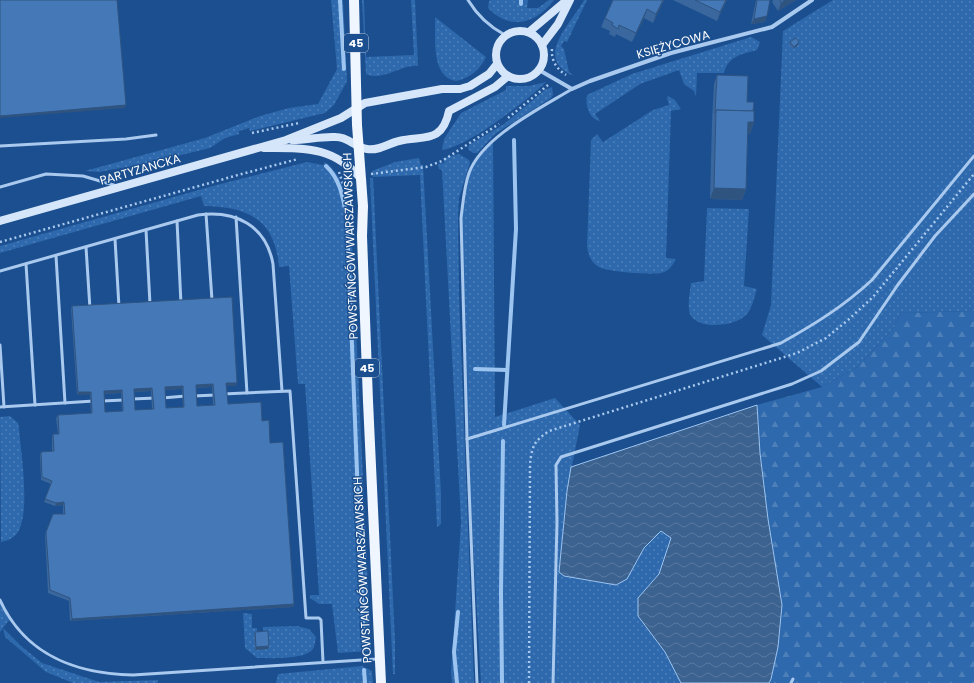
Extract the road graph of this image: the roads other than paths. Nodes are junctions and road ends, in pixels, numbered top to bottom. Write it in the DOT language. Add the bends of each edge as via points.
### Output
graph roads {
  1 [pos="354,0"];
  2 [pos="468,0"];
  3 [pos="567,0"];
  4 [pos="570,0"];
  5 [pos="812,0"];
  6 [pos="529,32"];
  7 [pos="505,35"];
  8 [pos="542,45"];
  9 [pos="497,64"];
  10 [pos="539,70"];
  11 [pos="508,76"];
  12 [pos="572,89"];
  13 [pos="357,108"];
  14 [pos="156,135"];
  15 [pos="286,140"];
  16 [pos="0,146"];
  17 [pos="358,146"];
  18 [pos="253,148"];
  19 [pos="974,156"];
  20 [pos="362,180"];
  21 [pos="0,187"];
  22 [pos="121,187"];
  23 [pos="974,194"];
  24 [pos="206,214"];
  25 [pos="236,217"];
  26 [pos="0,221"];
  27 [pos="176,222"];
  28 [pos="146,230"];
  29 [pos="115,239"];
  30 [pos="86,247"];
  31 [pos="56,256"];
  32 [pos="26,264"];
  33 [pos="0,271"];
  34 [pos="150,306"];
  35 [pos="212,308"];
  36 [pos="182,309"];
  37 [pos="90,316"];
  38 [pos="120,316"];
  39 [pos="0,345"];
  40 [pos="218,387"];
  41 [pos="187,388"];
  42 [pos="155,390"];
  43 [pos="282,391"];
  44 [pos="124,392"];
  45 [pos="247,393"];
  46 [pos="94,394"];
  47 [pos="218,395"];
  48 [pos="187,396"];
  49 [pos="156,398"];
  50 [pos="125,400"];
  51 [pos="95,401"];
  52 [pos="65,403"];
  53 [pos="35,405"];
  54 [pos="2,407"];
  55 [pos="467,440"];
  56 [pos="0,600"];
  57 [pos="379,659"];
  58 [pos="323,662"];
  59 [pos="381,683"];
  60 [pos="477,683"];
  61 [pos="553,683"];
  1 -- 13 [label="main road, POWSTAŃCÓW WARSZAWSKICH / 45"];
  2 -- 7 [label="lane" via="488,24"];
  3 -- 6 [label="street"];
  4 -- 8 [label="street" via="558,24"];
  5 -- 12 [label="street, KSIĘŻYCOWA" via="772,27 672,53"];
  6 -- 7 [label="street" via="517,31"];
  6 -- 8 [label="street"];
  7 -- 9 [label="street" via="497,45"];
  8 -- 10 [label="street" via="544,58"];
  9 -- 11 [label="street"];
  9 -- 13 [label="street, PARTYZANCKA" via="489,74 470,86 375,100"];
  10 -- 11 [label="street" via="528,78 514,79"];
  10 -- 12 [label="street"];
  11 -- 17 [label="street" via="495,87 449,111 443,125 431,137 399,141 373,150"];
  12 -- 55 [label="lane" via="493,140 476,159 469,172 462,218"];
  13 -- 15 [label="street, PARTYZANCKA" via="321,128"];
  13 -- 17 [label="main road, POWSTAŃCÓW WARSZAWSKICH / 45"];
  14 -- 16 [label="lane" via="126,140"];
  15 -- 17 [label="street, PARTYZANCKA" via="336,136"];
  15 -- 18 [label="street, PARTYZANCKA"];
  17 -- 20 [label="main road, POWSTAŃCÓW WARSZAWSKICH / 45"];
  18 -- 20 [label="street" via="330,154"];
  18 -- 22 [label="street, PARTYZANCKA"];
  19 -- 55 [label="lane" via="872,280 825,319 781,343"];
  20 -- 57 [label="main road, POWSTAŃCÓW WARSZAWSKICH / 45"];
  21 -- 22 [label="lane" via="46,174 83,176"];
  22 -- 26 [label="street, PARTYZANCKA"];
  23 -- 61 [label="lane" via="935,236 858,342 821,371 792,384 562,457 556,466"];
  24 -- 25 [label="lane"];
  24 -- 27 [label="lane"];
  24 -- 35 [label="lane"];
  25 -- 43 [label="lane" via="263,236 270,250"];
  25 -- 45 [label="lane"];
  27 -- 28 [label="lane"];
  27 -- 36 [label="lane"];
  28 -- 29 [label="lane"];
  28 -- 34 [label="lane"];
  29 -- 30 [label="lane"];
  29 -- 38 [label="lane"];
  30 -- 31 [label="lane"];
  30 -- 37 [label="lane"];
  31 -- 32 [label="lane"];
  31 -- 52 [label="lane"];
  32 -- 33 [label="lane"];
  32 -- 53 [label="lane"];
  39 -- 54 [label="lane"];
  40 -- 47 [label="lane"];
  41 -- 48 [label="lane"];
  42 -- 49 [label="lane"];
  43 -- 45 [label="lane"];
  43 -- 58 [label="lane" via="290,391 306,618 321,620"];
  44 -- 50 [label="lane"];
  45 -- 47 [label="lane"];
  46 -- 51 [label="lane"];
  47 -- 48 [label="lane"];
  48 -- 49 [label="lane"];
  49 -- 50 [label="lane"];
  50 -- 51 [label="lane"];
  51 -- 52 [label="lane"];
  52 -- 53 [label="lane"];
  53 -- 54 [label="lane"];
  55 -- 60 [label="lane"];
  56 -- 58 [label="lane" via="10,619 34,644 64,663 96,673 133,675"];
  57 -- 58 [label="lane"];
  57 -- 59 [label="main road, POWSTAŃCÓW WARSZAWSKICH / 45"];
}
